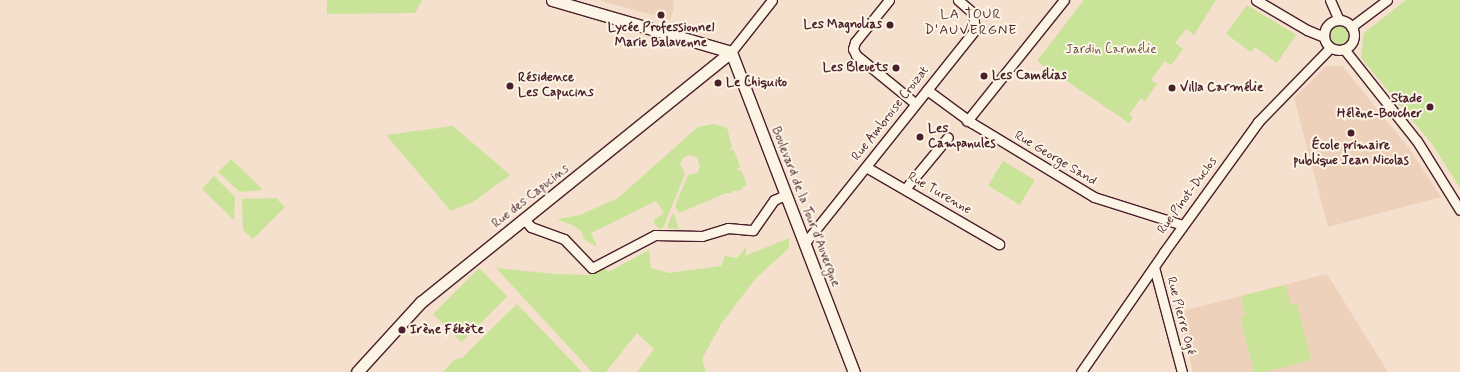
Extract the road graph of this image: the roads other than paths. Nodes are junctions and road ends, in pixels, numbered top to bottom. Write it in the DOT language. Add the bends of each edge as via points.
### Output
graph roads {
  1 [pos="552,0"];
  2 [pos="772,0"];
  3 [pos="889,0"];
  4 [pos="958,0"];
  5 [pos="1064,0"];
  6 [pos="1256,0"];
  7 [pos="1330,0"];
  8 [pos="1387,0"];
  9 [pos="1339,20"];
  10 [pos="1351,26"];
  11 [pos="1324,37"];
  12 [pos="1330,48"];
  13 [pos="1344,50"];
  14 [pos="731,52"];
  15 [pos="927,90"];
  16 [pos="916,104"];
  17 [pos="968,120"];
  18 [pos="948,137"];
  19 [pos="866,167"];
  20 [pos="905,189"];
  21 [pos="785,195"];
  22 [pos="1460,210"];
  23 [pos="524,219"];
  24 [pos="1183,225"];
  25 [pos="804,244"];
  26 [pos="999,244"];
  27 [pos="1154,267"];
  28 [pos="357,372"];
  29 [pos="854,372"];
  30 [pos="1081,372"];
  31 [pos="1182,372"];
  1 -- 14 [label="street"];
  2 -- 14 [label="street"];
  3 -- 16 [label="street" via="855,42 853,49 856,55"];
  4 -- 15 [label="street, Rue Ambroise Croizat" via="973,13 975,30"];
  5 -- 17 [label="street"];
  6 -- 11 [label="street"];
  7 -- 9 [label="street"];
  8 -- 10 [label="street"];
  9 -- 10 [label="street"];
  9 -- 11 [label="street" via="1329,23"];
  10 -- 13 [label="street" via="1353,41"];
  11 -- 12 [label="street"];
  12 -- 13 [label="street"];
  12 -- 24 [label="street, Rue Pinot-Duclos" via="1258,122"];
  13 -- 22 [label="street" via="1417,141"];
  14 -- 21 [label="street, Boulevard de la Tour d'Auvergne"];
  14 -- 23 [label="street, Rue des Capucins"];
  15 -- 16 [label="street, Rue Ambroise Croizat"];
  15 -- 17 [label="street, Rue George Sand"];
  16 -- 19 [label="street, Rue Ambroise Croizat"];
  17 -- 24 [label="street, Rue George Sand" via="1094,197"];
  18 -- 20 [label="street"];
  19 -- 20 [label="street, Rue Turenne"];
  19 -- 25 [label="street, Rue Ambroise Croizat"];
  20 -- 26 [label="street, Rue Turenne"];
  21 -- 23 [label="street" via="774,200 753,230 728,228 702,236 655,235 592,268 564,239 531,227"];
  21 -- 25 [label="street, Boulevard de la Tour d'Auvergne"];
  23 -- 28 [label="street, Rue des Capucins" via="421,302"];
  24 -- 27 [label="street, Rue Pinot-Duclos"];
  25 -- 29 [label="street, Boulevard de la Tour d'Auvergne"];
  27 -- 30 [label="street, Rue Pinot-Duclos"];
  27 -- 31 [label="street, Rue Pierre Ogé"];
}
